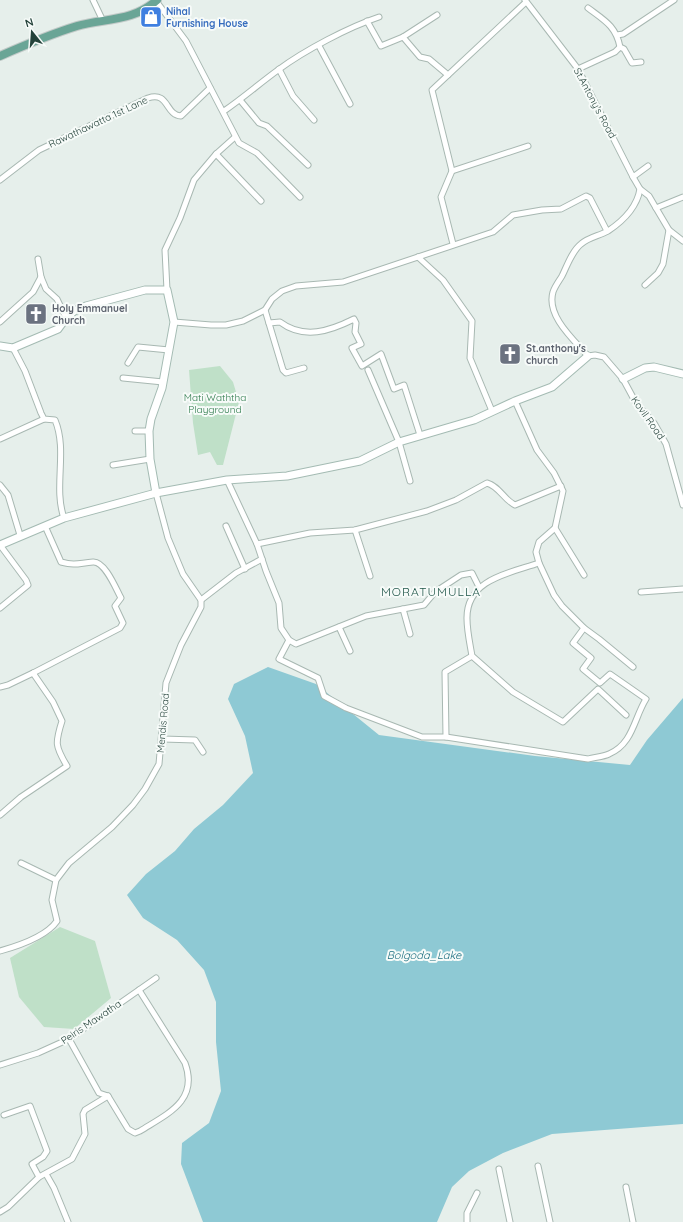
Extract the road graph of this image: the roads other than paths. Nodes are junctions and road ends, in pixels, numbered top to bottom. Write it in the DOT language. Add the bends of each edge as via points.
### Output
graph roads {
  1 [pos="93,0"];
  2 [pos="157,0"];
  3 [pos="674,0"];
  4 [pos="525,1"];
  5 [pos="588,8"];
  6 [pos="437,15"];
  7 [pos="380,17"];
  8 [pos="103,21"];
  9 [pos="367,21"];
  10 [pos="618,35"];
  11 [pos="403,37"];
  12 [pos="319,46"];
  13 [pos="620,47"];
  14 [pos="0,56"];
  15 [pos="641,62"];
  16 [pos="279,69"];
  17 [pos="578,69"];
  18 [pos="448,75"];
  19 [pos="210,88"];
  20 [pos="240,100"];
  21 [pos="350,104"];
  22 [pos="224,111"];
  23 [pos="314,120"];
  24 [pos="235,137"];
  25 [pos="528,146"];
  26 [pos="216,154"];
  27 [pos="308,165"];
  28 [pos="648,166"];
  29 [pos="452,171"];
  30 [pos="633,177"];
  31 [pos="0,180"];
  32 [pos="640,188"];
  33 [pos="300,197"];
  34 [pos="683,197"];
  35 [pos="261,201"];
  36 [pos="656,208"];
  37 [pos="669,230"];
  38 [pos="607,231"];
  39 [pos="683,241"];
  40 [pos="453,244"];
  41 [pos="418,257"];
  42 [pos="38,259"];
  43 [pos="41,277"];
  44 [pos="645,285"];
  45 [pos="167,290"];
  46 [pos="266,310"];
  47 [pos="66,318"];
  48 [pos="0,322"];
  49 [pos="174,322"];
  50 [pos="269,323"];
  51 [pos="0,346"];
  52 [pos="13,348"];
  53 [pos="169,350"];
  54 [pos="588,356"];
  55 [pos="128,363"];
  56 [pos="304,368"];
  57 [pos="368,370"];
  58 [pos="683,374"];
  59 [pos="123,378"];
  60 [pos="623,379"];
  61 [pos="163,382"];
  62 [pos="515,400"];
  63 [pos="492,411"];
  64 [pos="44,419"];
  65 [pos="135,431"];
  66 [pos="150,431"];
  67 [pos="420,435"];
  68 [pos="0,439"];
  69 [pos="399,442"];
  70 [pos="150,459"];
  71 [pos="114,465"];
  72 [pos="227,480"];
  73 [pos="410,481"];
  74 [pos="0,485"];
  75 [pos="561,486"];
  76 [pos="156,493"];
  77 [pos="683,505"];
  78 [pos="64,518"];
  79 [pos="45,526"];
  80 [pos="226,526"];
  81 [pos="555,528"];
  82 [pos="355,530"];
  83 [pos="20,535"];
  84 [pos="257,544"];
  85 [pos="0,545"];
  86 [pos="262,559"];
  87 [pos="539,563"];
  88 [pos="245,569"];
  89 [pos="584,575"];
  90 [pos="370,576"];
  91 [pos="479,587"];
  92 [pos="683,589"];
  93 [pos="641,592"];
  94 [pos="201,600"];
  95 [pos="0,608"];
  96 [pos="403,609"];
  97 [pos="339,627"];
  98 [pos="584,628"];
  99 [pos="410,634"];
  100 [pos="289,640"];
  101 [pos="350,651"];
  102 [pos="472,656"];
  103 [pos="633,667"];
  104 [pos="33,673"];
  105 [pos="0,687"];
  106 [pos="626,716"];
  107 [pos="446,737"];
  108 [pos="163,739"];
  109 [pos="203,752"];
  110 [pos="0,815"];
  111 [pos="21,863"];
  112 [pos="56,880"];
  113 [pos="0,951"];
  114 [pos="156,978"];
  115 [pos="139,990"];
  116 [pos="69,1039"];
  117 [pos="0,1065"];
  118 [pos="108,1096"];
  119 [pos="4,1115"];
  120 [pos="538,1166"];
  121 [pos="499,1169"];
  122 [pos="46,1174"];
  123 [pos="39,1177"];
  124 [pos="626,1186"];
  125 [pos="477,1193"];
  126 [pos="0,1212"];
  127 [pos="68,1222"];
  128 [pos="467,1222"];
  129 [pos="510,1222"];
  130 [pos="550,1222"];
  131 [pos="633,1222"];
  1 -- 8 [label="street"];
  2 -- 8 [label="main road" via="138,12"];
  2 -- 19 [label="street" via="186,41"];
  3 -- 10 [label="street"];
  4 -- 17 [label="street, St.Antony's Road"];
  4 -- 18 [label="street"];
  5 -- 10 [label="street"];
  6 -- 11 [label="street"];
  7 -- 9 [label="street"];
  8 -- 14 [label="main road" via="78,26"];
  9 -- 11 [label="street" via="381,46"];
  9 -- 12 [label="street"];
  10 -- 13 [label="street"];
  11 -- 18 [label="street" via="420,57 429,59"];
  12 -- 16 [label="street"];
  12 -- 21 [label="street"];
  13 -- 15 [label="street" via="632,63"];
  13 -- 17 [label="street" via="615,52"];
  16 -- 20 [label="street"];
  16 -- 23 [label="street" via="293,96"];
  17 -- 30 [label="street, St.Antony's Road"];
  18 -- 29 [label="street" via="432,90"];
  19 -- 22 [label="street"];
  19 -- 31 [label="street, Rawathawatta 1st Lane" via="181,116 174,114 157,96 148,98 39,150"];
  20 -- 22 [label="street"];
  20 -- 27 [label="street" via="258,123 267,126"];
  22 -- 24 [label="street"];
  24 -- 26 [label="street"];
  24 -- 33 [label="street" via="239,143 256,153"];
  25 -- 29 [label="street"];
  26 -- 35 [label="street"];
  26 -- 45 [label="street" via="194,180 180,218 164,250"];
  28 -- 30 [label="street"];
  29 -- 40 [label="street" via="441,197"];
  30 -- 32 [label="street"];
  32 -- 36 [label="street" via="649,196"];
  32 -- 38 [label="street" via="632,210"];
  34 -- 36 [label="street"];
  36 -- 37 [label="street"];
  37 -- 39 [label="street"];
  37 -- 44 [label="street" via="663,264 658,273"];
  38 -- 40 [label="street" via="590,198 586,196 561,209 513,215 492,232"];
  38 -- 54 [label="street" via="587,239 579,246 553,292 552,305 556,316"];
  40 -- 41 [label="street"];
  41 -- 46 [label="street" via="343,282 296,286 282,291 272,299"];
  41 -- 63 [label="street" via="443,280 472,321 470,358"];
  42 -- 43 [label="street"];
  43 -- 47 [label="street" via="46,289 57,299"];
  43 -- 48 [label="street" via="33,292"];
  45 -- 47 [label="street" via="145,290 86,306"];
  45 -- 49 [label="street"];
  46 -- 49 [label="street" via="243,321 226,325"];
  46 -- 50 [label="street"];
  47 -- 52 [label="street" via="58,329"];
  49 -- 53 [label="street"];
  50 -- 56 [label="street" via="283,370 286,373"];
  50 -- 67 [label="street" via="280,322 311,334 326,331 354,319 355,332 361,344 352,348 362,366 381,354 394,389 404,385"];
  51 -- 52 [label="street"];
  52 -- 64 [label="street" via="26,371"];
  53 -- 55 [label="street" via="138,347"];
  53 -- 61 [label="street"];
  54 -- 60 [label="street, Kovil Road" via="604,357"];
  54 -- 62 [label="street" via="552,387"];
  57 -- 69 [label="street"];
  58 -- 60 [label="street" via="654,367 645,368"];
  59 -- 61 [label="street"];
  60 -- 77 [label="street, Kovil Road" via="666,444"];
  61 -- 66 [label="street"];
  62 -- 63 [label="street"];
  62 -- 75 [label="street" via="537,450"];
  63 -- 67 [label="street" via="474,420"];
  64 -- 68 [label="street"];
  64 -- 78 [label="street" via="55,420 59,432 60,500"];
  65 -- 66 [label="street"];
  66 -- 70 [label="street"];
  67 -- 69 [label="street"];
  69 -- 72 [label="street" via="360,461 287,476"];
  69 -- 73 [label="street"];
  70 -- 71 [label="street"];
  70 -- 76 [label="street"];
  72 -- 76 [label="street"];
  72 -- 84 [label="street"];
  74 -- 83 [label="street" via="8,494"];
  75 -- 81 [label="street" via="563,491"];
  75 -- 82 [label="street" via="515,505 492,484 487,483 456,500 427,511"];
  76 -- 78 [label="street"];
  76 -- 94 [label="street" via="175,557"];
  78 -- 79 [label="street"];
  79 -- 83 [label="street"];
  79 -- 104 [label="street" via="62,562 74,565 99,563 109,575 121,598 115,606 123,623 120,628"];
  80 -- 88 [label="street"];
  81 -- 87 [label="street" via="539,542 536,552"];
  81 -- 89 [label="street"];
  82 -- 84 [label="street" via="310,533"];
  82 -- 90 [label="street"];
  83 -- 85 [label="street"];
  84 -- 86 [label="street"];
  85 -- 95 [label="street" via="28,585"];
  86 -- 88 [label="street"];
  86 -- 100 [label="street" via="279,603 281,628"];
  87 -- 91 [label="street" via="489,580"];
  87 -- 98 [label="street" via="558,600"];
  88 -- 94 [label="street"];
  91 -- 96 [label="street" via="472,573 462,575 435,592 424,604"];
  91 -- 102 [label="street" via="468,607"];
  92 -- 93 [label="street"];
  94 -- 108 [label="street, Mendis Road" via="201,607 181,645 166,683"];
  96 -- 97 [label="street" via="366,616"];
  96 -- 99 [label="street"];
  97 -- 100 [label="street" via="296,644"];
  97 -- 101 [label="street"];
  98 -- 103 [label="street"];
  98 -- 107 [label="street" via="573,643 591,658 583,669 600,683 610,674 646,699 638,711 626,743 610,754 588,759"];
  100 -- 107 [label="street" via="278,659 318,678 324,696 346,708 422,737"];
  102 -- 106 [label="street" via="513,692 563,722 598,689"];
  102 -- 107 [label="street" via="445,672"];
  104 -- 105 [label="street"];
  104 -- 110 [label="street" via="53,702 62,721 56,739 59,752 67,766"];
  108 -- 109 [label="street" via="195,740"];
  108 -- 112 [label="street, Mendis Road" via="159,764 133,806 69,863"];
  111 -- 112 [label="street"];
  112 -- 113 [label="street, Mendis Road" via="52,900 57,921 53,927"];
  114 -- 115 [label="street, Peiris Mawatha"];
  115 -- 116 [label="street, Peiris Mawatha"];
  115 -- 118 [label="street" via="184,1063 189,1076 188,1090 182,1100 166,1115 135,1133 128,1130"];
  116 -- 117 [label="street, Peiris Mawatha" via="38,1053"];
  116 -- 118 [label="street" via="99,1093"];
  118 -- 122 [label="street" via="85,1110 85,1134 75,1155 68,1162"];
  119 -- 123 [label="street" via="30,1106 47,1151 32,1164"];
  120 -- 130 [label="street"];
  121 -- 129 [label="street"];
  122 -- 123 [label="street"];
  122 -- 127 [label="street"];
  123 -- 126 [label="street" via="8,1208"];
  124 -- 131 [label="street"];
  125 -- 128 [label="street" via="467,1213"];
}
